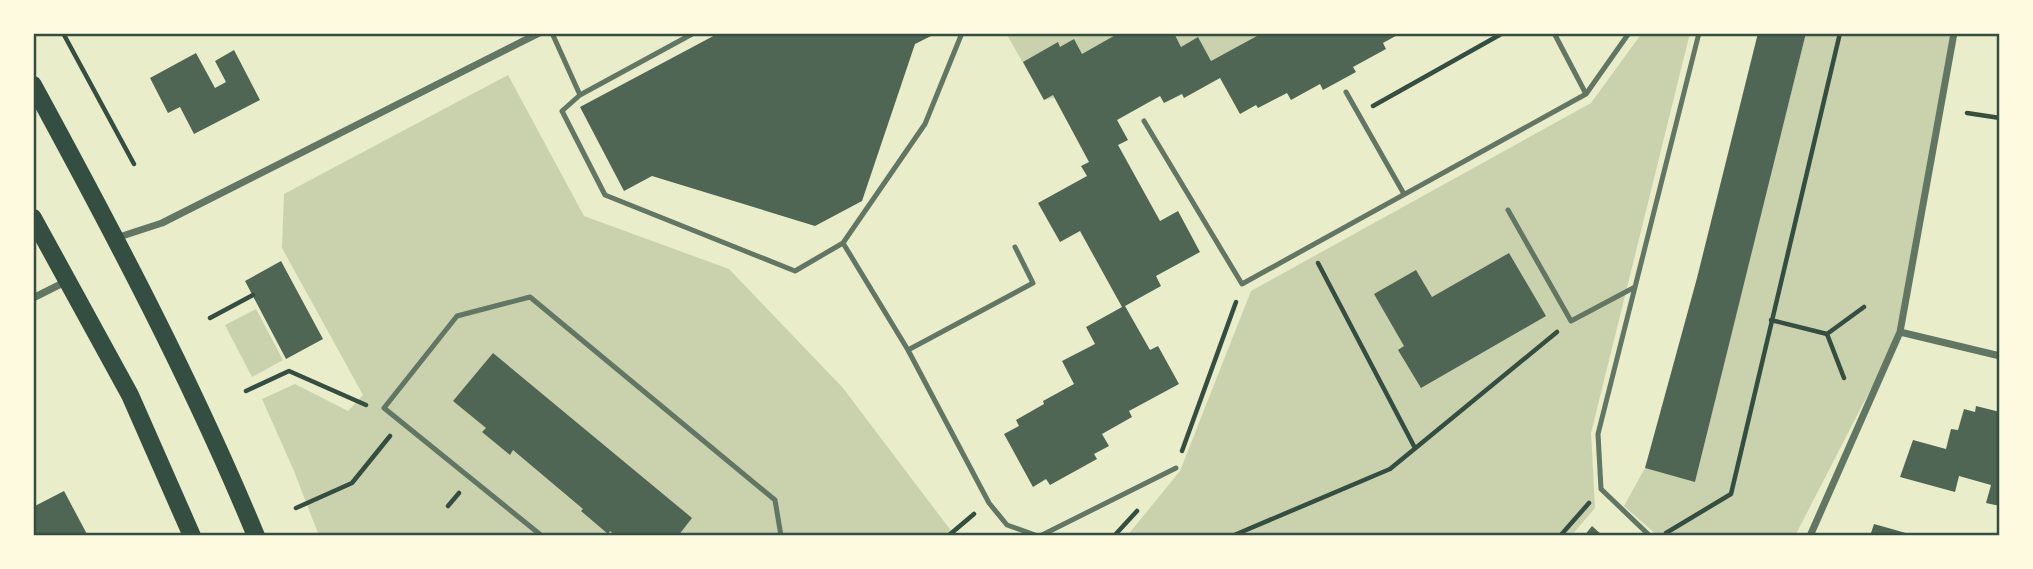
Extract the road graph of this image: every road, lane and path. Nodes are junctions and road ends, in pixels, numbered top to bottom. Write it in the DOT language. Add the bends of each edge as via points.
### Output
graph roads {
  1 [pos="63,33"];
  2 [pos="539,33"];
  3 [pos="552,33"];
  4 [pos="694,33"];
  5 [pos="962,33"];
  6 [pos="1503,33"];
  7 [pos="1554,33"];
  8 [pos="1629,33"];
  9 [pos="1699,33"];
  10 [pos="1840,33"];
  11 [pos="1954,33"];
  12 [pos="33,85"];
  13 [pos="1346,92"];
  14 [pos="1586,94"];
  15 [pos="580,95"];
  16 [pos="1967,113"];
  17 [pos="1360,114"];
  18 [pos="2000,118"];
  19 [pos="1144,121"];
  20 [pos="134,164"];
  21 [pos="1404,194"];
  22 [pos="1508,210"];
  23 [pos="33,218"];
  24 [pos="116,238"];
  25 [pos="843,243"];
  26 [pos="1310,246"];
  27 [pos="1015,247"];
  28 [pos="68,281"];
  29 [pos="1242,284"];
  30 [pos="1635,287"];
  31 [pos="253,295"];
  32 [pos="33,298"];
  33 [pos="1864,306"];
  34 [pos="210,318"];
  35 [pos="1771,320"];
  36 [pos="1571,321"];
  37 [pos="1900,332"];
  38 [pos="1827,334"];
  39 [pos="908,350"];
  40 [pos="2000,356"];
  41 [pos="1844,378"];
  42 [pos="246,391"];
  43 [pos="361,405"];
  44 [pos="401,421"];
  45 [pos="1415,448"];
  46 [pos="1175,468"];
  47 [pos="1601,489"];
  48 [pos="989,503"];
  49 [pos="1140,507"];
  50 [pos="296,508"];
  51 [pos="192,536"];
  52 [pos="256,536"];
  53 [pos="542,536"];
  54 [pos="781,536"];
  55 [pos="948,536"];
  56 [pos="1039,536"];
  57 [pos="1114,536"];
  58 [pos="1232,536"];
  59 [pos="1560,536"];
  60 [pos="1650,536"];
  61 [pos="1662,536"];
  62 [pos="1810,536"];
  1 -- 20 [label="path"];
  2 -- 24 [label="street" via="162,223"];
  3 -- 15 [label="lane"];
  4 -- 15 [label="lane"];
  5 -- 25 [label="lane" via="925,124"];
  6 -- 17 [label="path"];
  7 -- 14 [label="lane"];
  8 -- 14 [label="lane"];
  9 -- 30 [label="lane"];
  10 -- 35 [label="path"];
  11 -- 37 [label="street"];
  12 -- 24 [label="main road"];
  13 -- 17 [label="lane"];
  14 -- 21 [label="lane"];
  15 -- 25 [label="lane" via="562,111 605,195 794,271"];
  16 -- 18 [label="path"];
  17 -- 21 [label="lane"];
  19 -- 29 [label="lane"];
  21 -- 26 [label="lane"];
  22 -- 36 [label="lane"];
  23 -- 28 [label="main road"];
  24 -- 52 [label="main road"];
  25 -- 39 [label="lane"];
  26 -- 29 [label="lane"];
  26 -- 45 [label="path"];
  27 -- 39 [label="lane" via="1033,283"];
  28 -- 32 [label="street"];
  28 -- 51 [label="main road" via="130,395"];
  29 -- 46 [label="path"];
  30 -- 36 [label="lane"];
  30 -- 47 [label="lane" via="1598,434"];
  31 -- 34 [label="path"];
  33 -- 38 [label="path"];
  35 -- 38 [label="path"];
  35 -- 61 [label="path" via="1731,494"];
  36 -- 45 [label="path"];
  37 -- 40 [label="street"];
  37 -- 62 [label="street"];
  38 -- 41 [label="path"];
  39 -- 48 [label="lane"];
  42 -- 43 [label="path" via="289,370"];
  44 -- 50 [label="path" via="352,482"];
  44 -- 53 [label="lane"];
  44 -- 54 [label="lane" via="384,408 457,316 530,297 775,500"];
  45 -- 58 [label="path" via="1390,469"];
  46 -- 56 [label="lane"];
  47 -- 59 [label="path"];
  47 -- 60 [label="lane"];
  48 -- 55 [label="path"];
  48 -- 56 [label="lane" via="1007,524"];
  49 -- 57 [label="path"];
}
